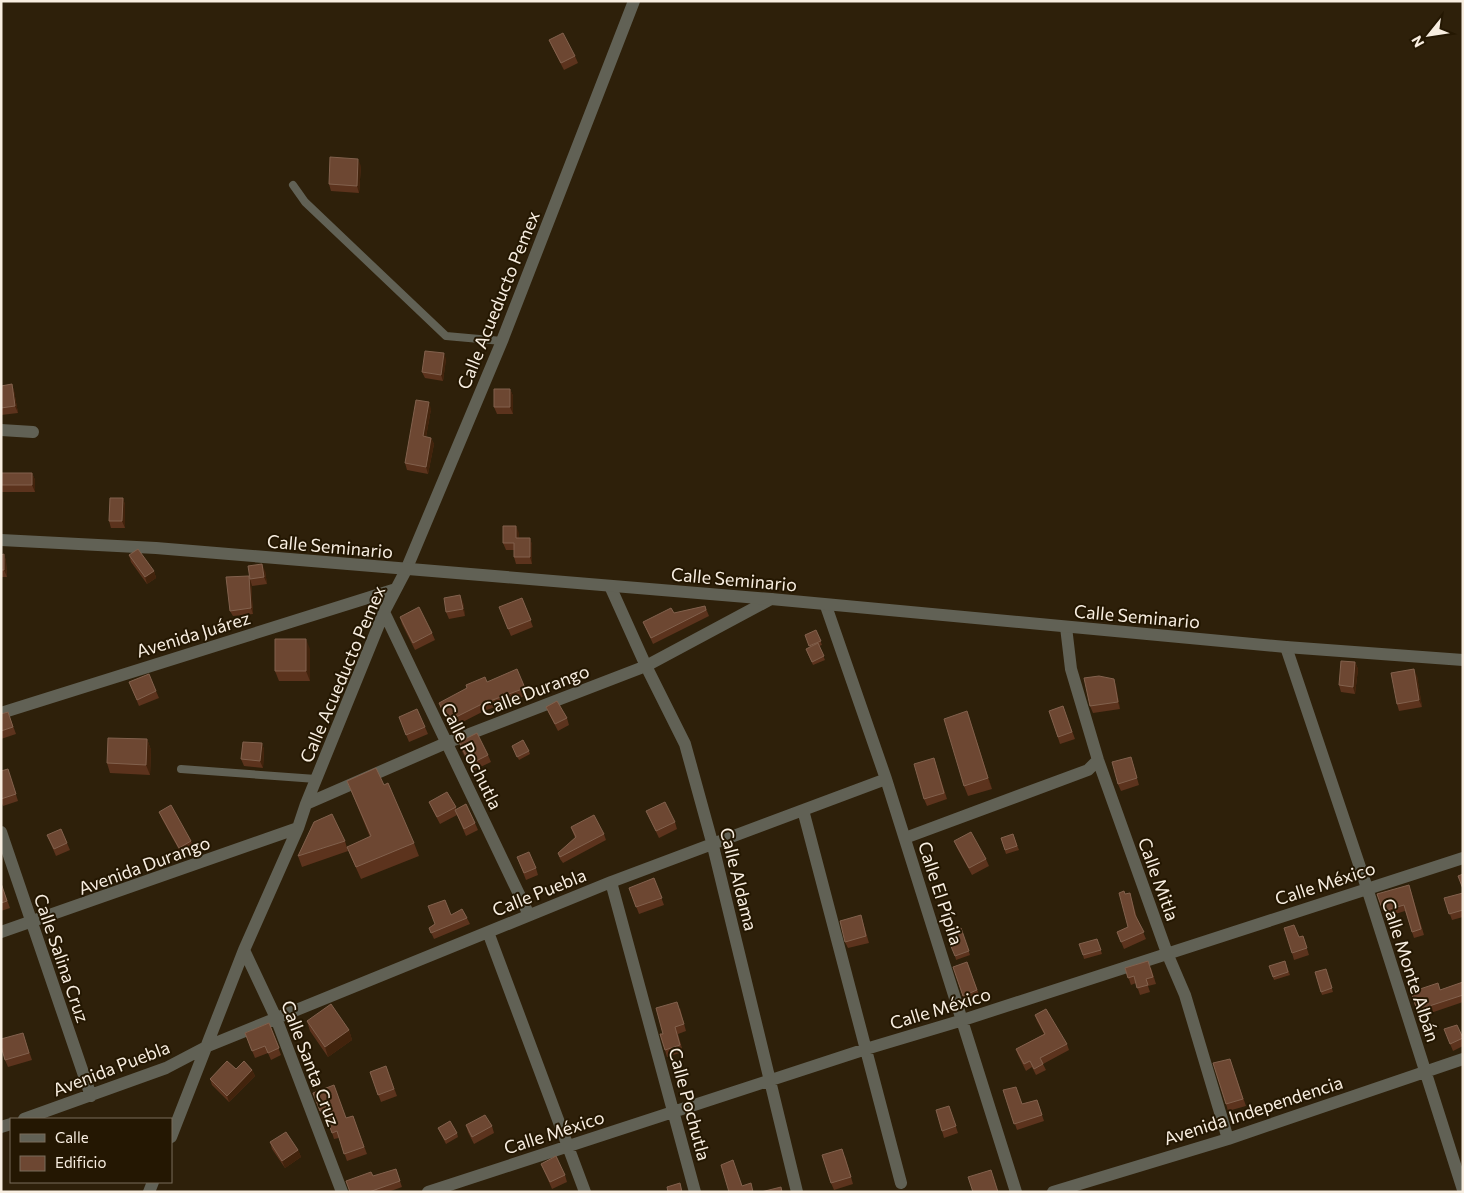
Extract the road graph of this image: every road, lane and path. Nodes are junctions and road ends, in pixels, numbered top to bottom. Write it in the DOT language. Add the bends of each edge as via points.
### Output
graph roads {
  1 [pos="634,1"];
  2 [pos="293,185"];
  3 [pos="502,341"];
  4 [pos="1,430"];
  5 [pos="33,432"];
  6 [pos="1,540"];
  7 [pos="406,570"];
  8 [pos="610,586"];
  9 [pos="396,589"];
  10 [pos="771,599"];
  11 [pos="826,606"];
  12 [pos="384,612"];
  13 [pos="1066,627"];
  14 [pos="1286,647"];
  15 [pos="1463,660"];
  16 [pos="646,666"];
  17 [pos="1,713"];
  18 [pos="446,743"];
  19 [pos="1098,760"];
  20 [pos="181,769"];
  21 [pos="316,779"];
  22 [pos="886,779"];
  23 [pos="306,804"];
  24 [pos="803,810"];
  25 [pos="298,828"];
  26 [pos="1,832"];
  27 [pos="905,838"];
  28 [pos="712,842"];
  29 [pos="1463,858"];
  30 [pos="611,882"];
  31 [pos="1367,888"];
  32 [pos="529,915"];
  33 [pos="32,923"];
  34 [pos="1,932"];
  35 [pos="488,932"];
  36 [pos="244,950"];
  37 [pos="1166,953"];
  38 [pos="276,1018"];
  39 [pos="962,1020"];
  40 [pos="208,1046"];
  41 [pos="866,1049"];
  42 [pos="1463,1059"];
  43 [pos="1425,1071"];
  44 [pos="770,1080"];
  45 [pos="91,1096"];
  46 [pos="673,1111"];
  47 [pos="27,1118"];
  48 [pos="172,1134"];
  49 [pos="1228,1139"];
  50 [pos="570,1145"];
  51 [pos="901,1183"];
  52 [pos="1463,1190"];
  53 [pos="342,1192"];
  54 [pos="428,1192"];
  55 [pos="585,1192"];
  56 [pos="695,1192"];
  57 [pos="798,1192"];
  58 [pos="1016,1192"];
  59 [pos="1053,1192"];
  1 -- 3 [label="street, Calle Acueducto Pemex"];
  2 -- 3 [label="lane" via="305,202 446,336"];
  3 -- 7 [label="street, Calle Acueducto Pemex"];
  4 -- 5 [label="street"];
  6 -- 7 [label="street, Calle Seminario" via="156,548"];
  7 -- 8 [label="street, Calle Seminario"];
  7 -- 9 [label="street, Calle Acueducto Pemex"];
  8 -- 10 [label="street, Calle Seminario"];
  8 -- 16 [label="street, Calle Aldama"];
  9 -- 12 [label="street, Calle Acueducto Pemex"];
  9 -- 17 [label="street, Avenida Juárez"];
  10 -- 11 [label="street, Calle Seminario"];
  10 -- 16 [label="street, Calle Durango"];
  11 -- 13 [label="street, Calle Seminario"];
  11 -- 22 [label="street, Calle El Pípila"];
  12 -- 18 [label="street, Calle Pochutla"];
  12 -- 21 [label="street, Calle Acueducto Pemex"];
  13 -- 14 [label="street, Calle Seminario"];
  13 -- 19 [label="street, Calle Mitla" via="1071,669"];
  14 -- 15 [label="street, Calle Seminario"];
  14 -- 31 [label="street, Calle Monte Albán"];
  16 -- 18 [label="street, Calle Durango"];
  16 -- 28 [label="street, Calle Aldama" via="685,744"];
  18 -- 23 [label="street, Calle Durango"];
  18 -- 32 [label="street, Calle Pochutla"];
  19 -- 27 [label="street" via="1088,770"];
  19 -- 37 [label="street, Calle Mitla"];
  20 -- 21 [label="lane"];
  21 -- 23 [label="street, Calle Acueducto Pemex"];
  22 -- 24 [label="street, Calle Puebla"];
  22 -- 27 [label="street, Calle El Pípila"];
  23 -- 25 [label="street, Calle Acueducto Pemex"];
  24 -- 28 [label="street, Calle Puebla"];
  24 -- 41 [label="street"];
  25 -- 33 [label="street, Avenida Durango"];
  25 -- 36 [label="street, Calle Acueducto Pemex"];
  26 -- 33 [label="street, Calle Salina Cruz"];
  27 -- 39 [label="street, Calle El Pípila"];
  28 -- 30 [label="street, Calle Puebla"];
  28 -- 44 [label="street, Calle Aldama"];
  29 -- 31 [label="street, Calle México"];
  30 -- 32 [label="street, Calle Puebla"];
  30 -- 46 [label="street, Calle Pochutla"];
  31 -- 37 [label="street, Calle México"];
  31 -- 43 [label="street, Calle Monte Albán"];
  32 -- 35 [label="street, Calle Puebla"];
  33 -- 34 [label="street, Avenida Durango"];
  33 -- 45 [label="street, Calle Salina Cruz"];
  35 -- 38 [label="street, Calle Puebla"];
  35 -- 50 [label="street"];
  36 -- 38 [label="street, Calle Santa Cruz"];
  36 -- 40 [label="street, Calle Acueducto Pemex"];
  37 -- 39 [label="street, Calle México"];
  37 -- 49 [label="street, Calle Mitla" via="1185,995"];
  38 -- 40 [label="street, Calle Puebla"];
  38 -- 53 [label="street, Calle Santa Cruz"];
  39 -- 41 [label="street, Calle México"];
  39 -- 58 [label="street, Calle El Pípila"];
  40 -- 45 [label="street, Avenida Puebla" via="166,1068"];
  40 -- 48 [label="street, Calle Acueducto Pemex"];
  41 -- 44 [label="street, Calle México"];
  41 -- 51 [label="street"];
  42 -- 43 [label="street, Avenida Independencia"];
  43 -- 49 [label="street, Avenida Independencia"];
  43 -- 52 [label="street, Calle Monte Albán"];
  44 -- 46 [label="street, Calle México"];
  44 -- 57 [label="street, Calle Aldama"];
  45 -- 47 [label="street, Avenida Puebla"];
  46 -- 50 [label="street, Calle México"];
  46 -- 56 [label="street, Calle Pochutla"];
  49 -- 59 [label="street, Avenida Independencia"];
  50 -- 54 [label="street, Calle México"];
  50 -- 55 [label="street"];
}
